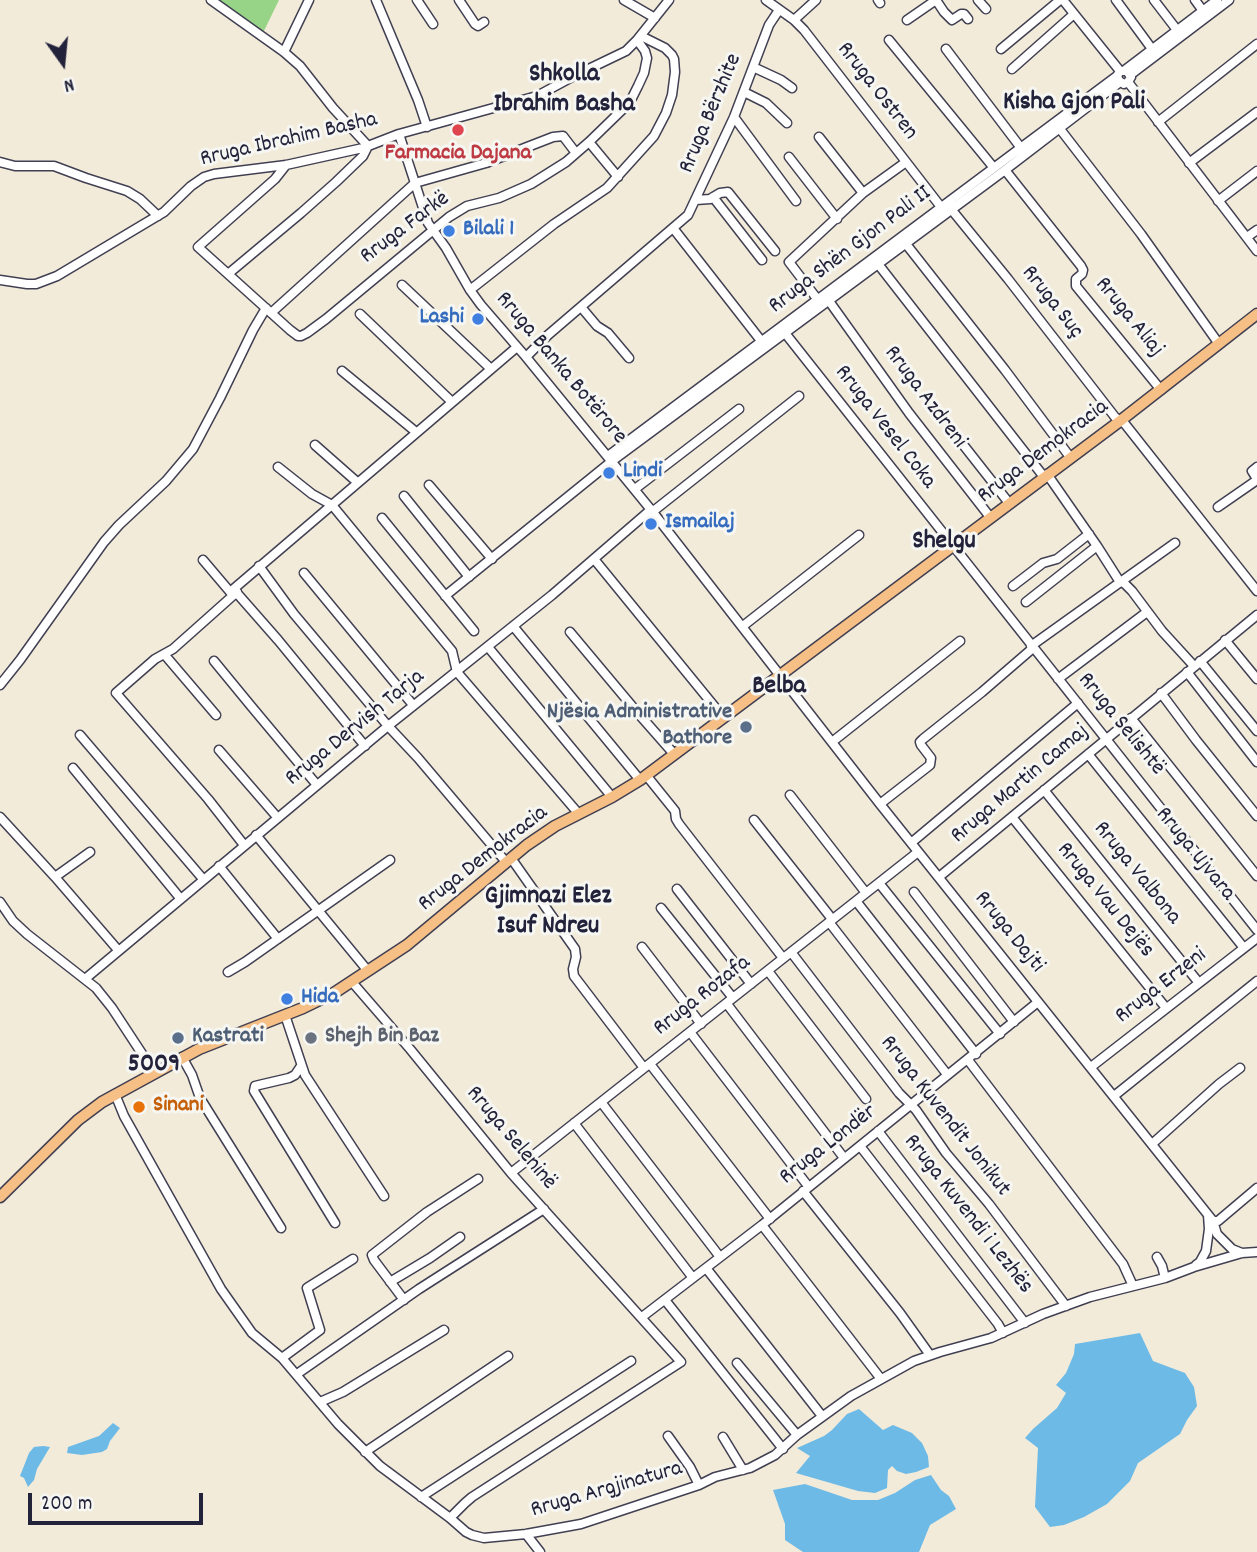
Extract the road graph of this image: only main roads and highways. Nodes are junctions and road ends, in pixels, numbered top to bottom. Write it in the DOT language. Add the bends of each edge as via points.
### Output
graph roads {
  1 [pos="1257,314"];
  2 [pos="0,1197"];
  1 -- 2 [label="main road, Rruga Demokracia" via="643,777 540,836 426,931 319,1001 213,1042 115,1094 78,1120"];
}
